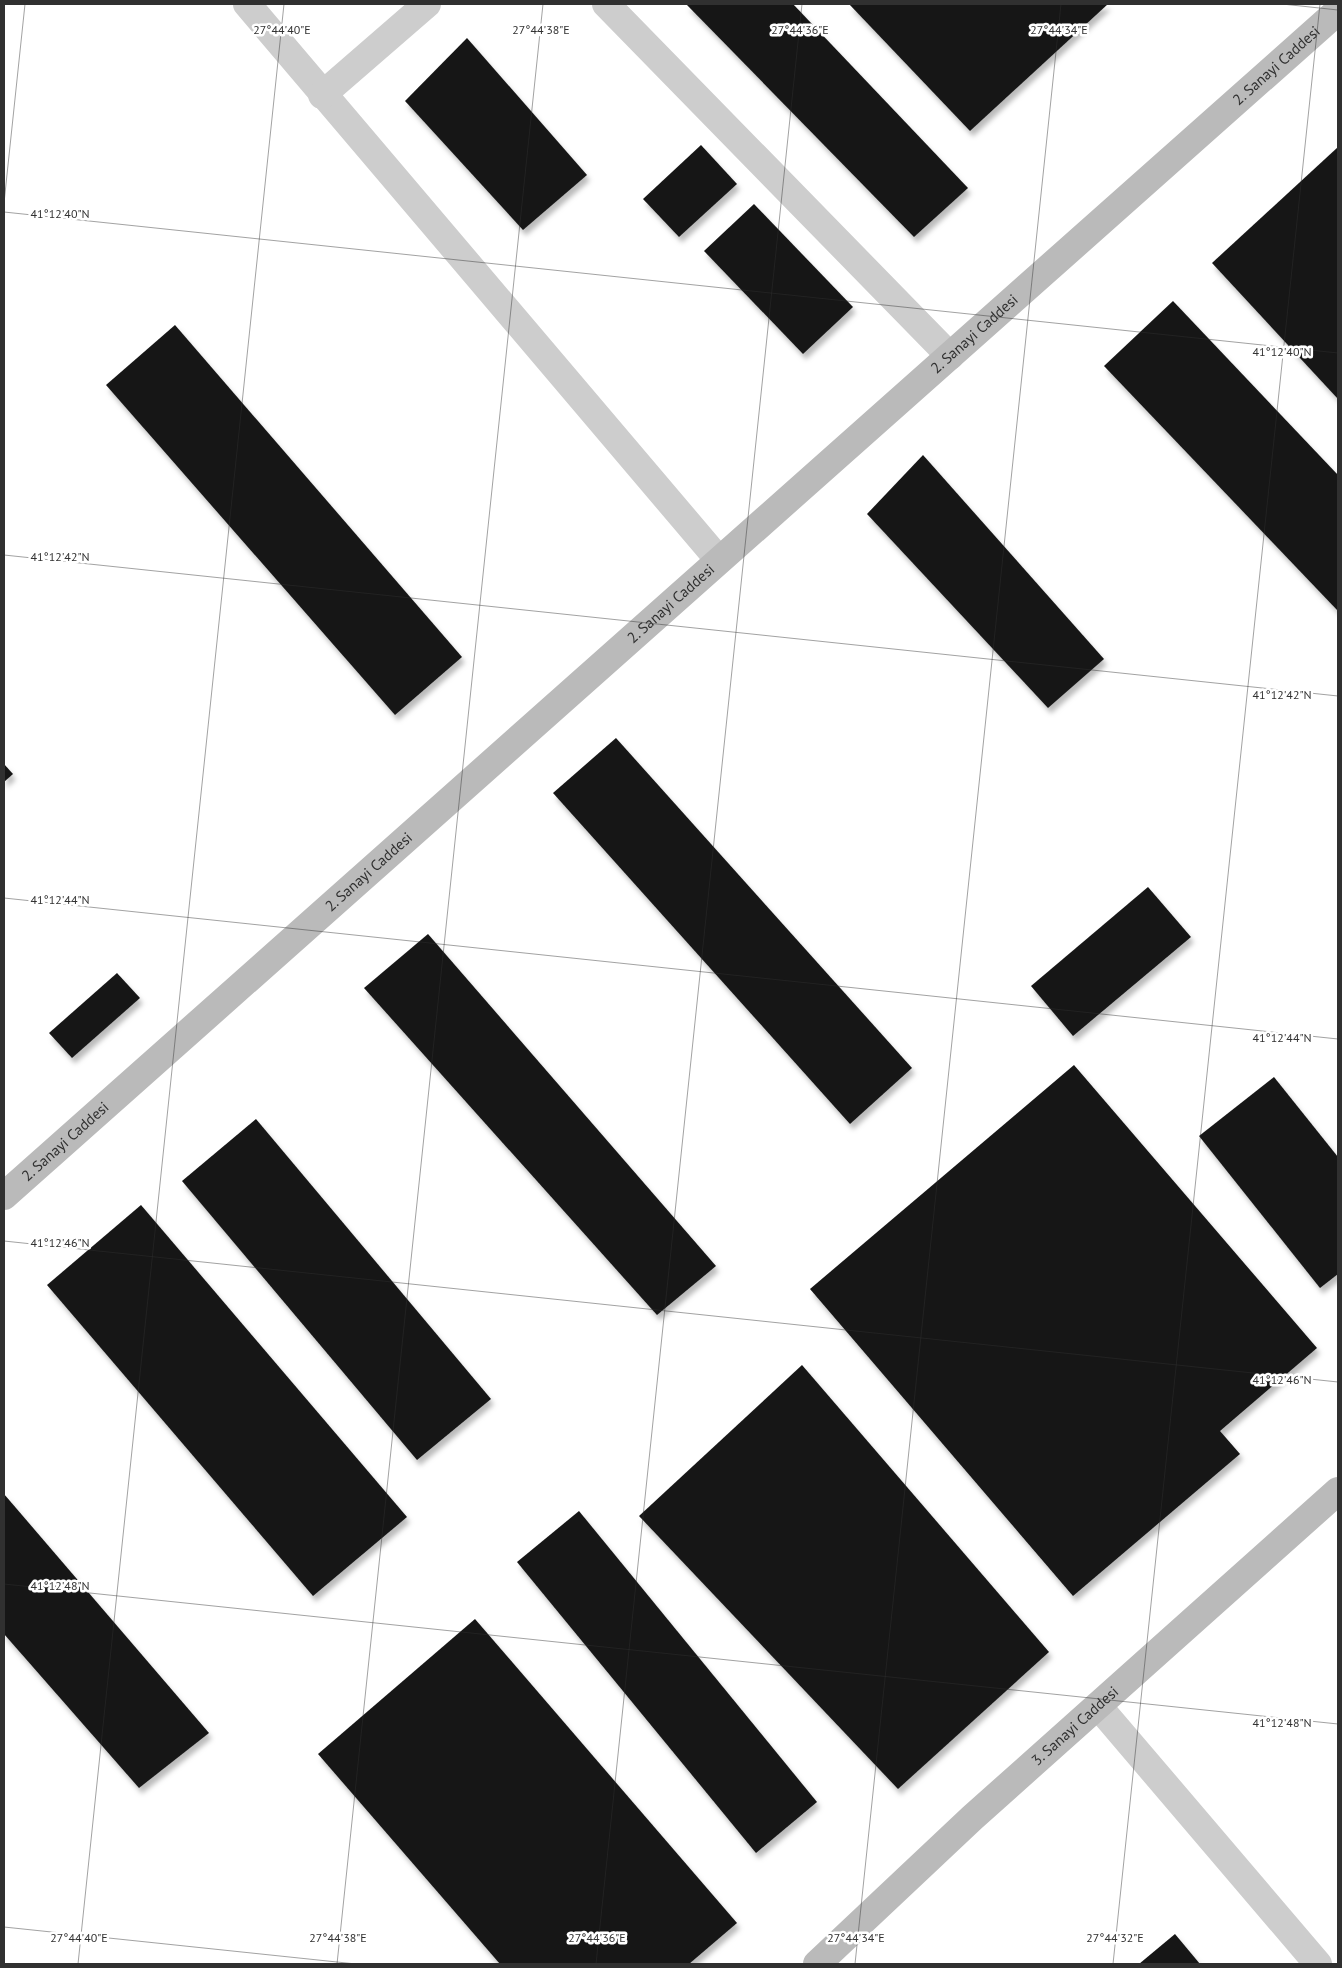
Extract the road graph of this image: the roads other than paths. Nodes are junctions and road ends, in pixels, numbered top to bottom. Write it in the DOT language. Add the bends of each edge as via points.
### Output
graph roads {
  1 [pos="247,4"];
  2 [pos="427,4"];
  3 [pos="606,4"];
  4 [pos="1338,11"];
  5 [pos="322,95"];
  6 [pos="950,356"];
  7 [pos="719,560"];
  8 [pos="4,1196"];
  9 [pos="1338,1491"];
  10 [pos="1098,1706"];
  11 [pos="817,1964"];
  12 [pos="1318,1964"];
  1 -- 5 [label="street"];
  2 -- 5 [label="street"];
  3 -- 6 [label="street"];
  4 -- 6 [label="street, 2. Sanayi Caddesi"];
  5 -- 7 [label="street"];
  6 -- 7 [label="street, 2. Sanayi Caddesi"];
  7 -- 8 [label="street, 2. Sanayi Caddesi"];
  9 -- 10 [label="street, 3. Sanayi Caddesi"];
  10 -- 11 [label="street, 3. Sanayi Caddesi" via="972,1818"];
  10 -- 12 [label="street"];
}
